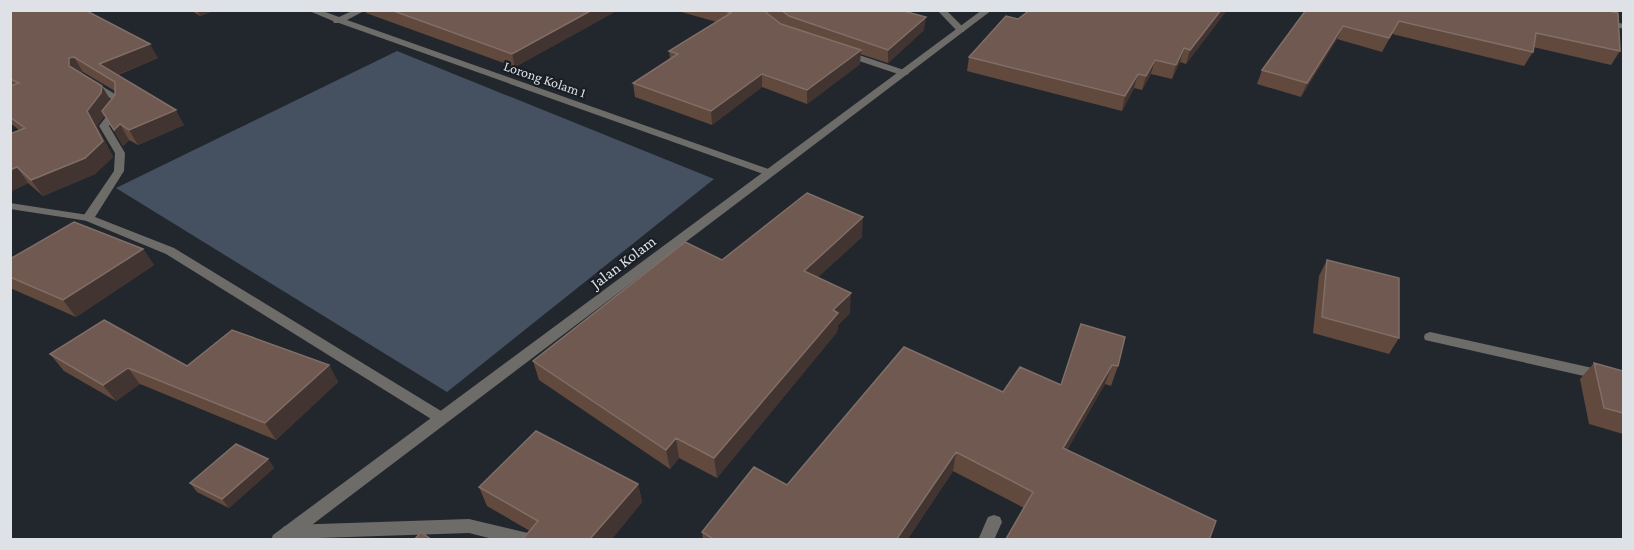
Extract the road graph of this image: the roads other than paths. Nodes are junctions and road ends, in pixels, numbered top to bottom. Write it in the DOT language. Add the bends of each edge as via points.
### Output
graph roads {
  1 [pos="311,10"];
  2 [pos="362,10"];
  3 [pos="941,10"];
  4 [pos="988,10"];
  5 [pos="1591,17"];
  6 [pos="337,21"];
  7 [pos="1623,27"];
  8 [pos="961,30"];
  9 [pos="839,51"];
  10 [pos="904,73"];
  11 [pos="82,77"];
  12 [pos="770,173"];
  13 [pos="10,206"];
  14 [pos="88,218"];
  15 [pos="1430,337"];
  16 [pos="1623,380"];
  17 [pos="441,418"];
  18 [pos="994,522"];
  19 [pos="284,536"];
  20 [pos="528,540"];
  21 [pos="986,540"];
  1 -- 6 [label="street, Lorong Kolam 1"];
  2 -- 6 [label="street"];
  3 -- 8 [label="street"];
  4 -- 8 [label="street, Jalan Kolam"];
  5 -- 7 [label="street"];
  6 -- 12 [label="street, Lorong Kolam 1"];
  8 -- 10 [label="street, Jalan Kolam"];
  9 -- 10 [label="street"];
  10 -- 12 [label="street, Jalan Kolam"];
  11 -- 14 [label="street" via="118,99 117,109 104,126 120,153 119,171"];
  12 -- 17 [label="street, Jalan Kolam"];
  13 -- 14 [label="street"];
  14 -- 17 [label="street" via="170,250"];
  15 -- 16 [label="street"];
  17 -- 19 [label="street, Jalan Kolam"];
  18 -- 21 [label="street"];
  19 -- 20 [label="street" via="469,526"];
}
